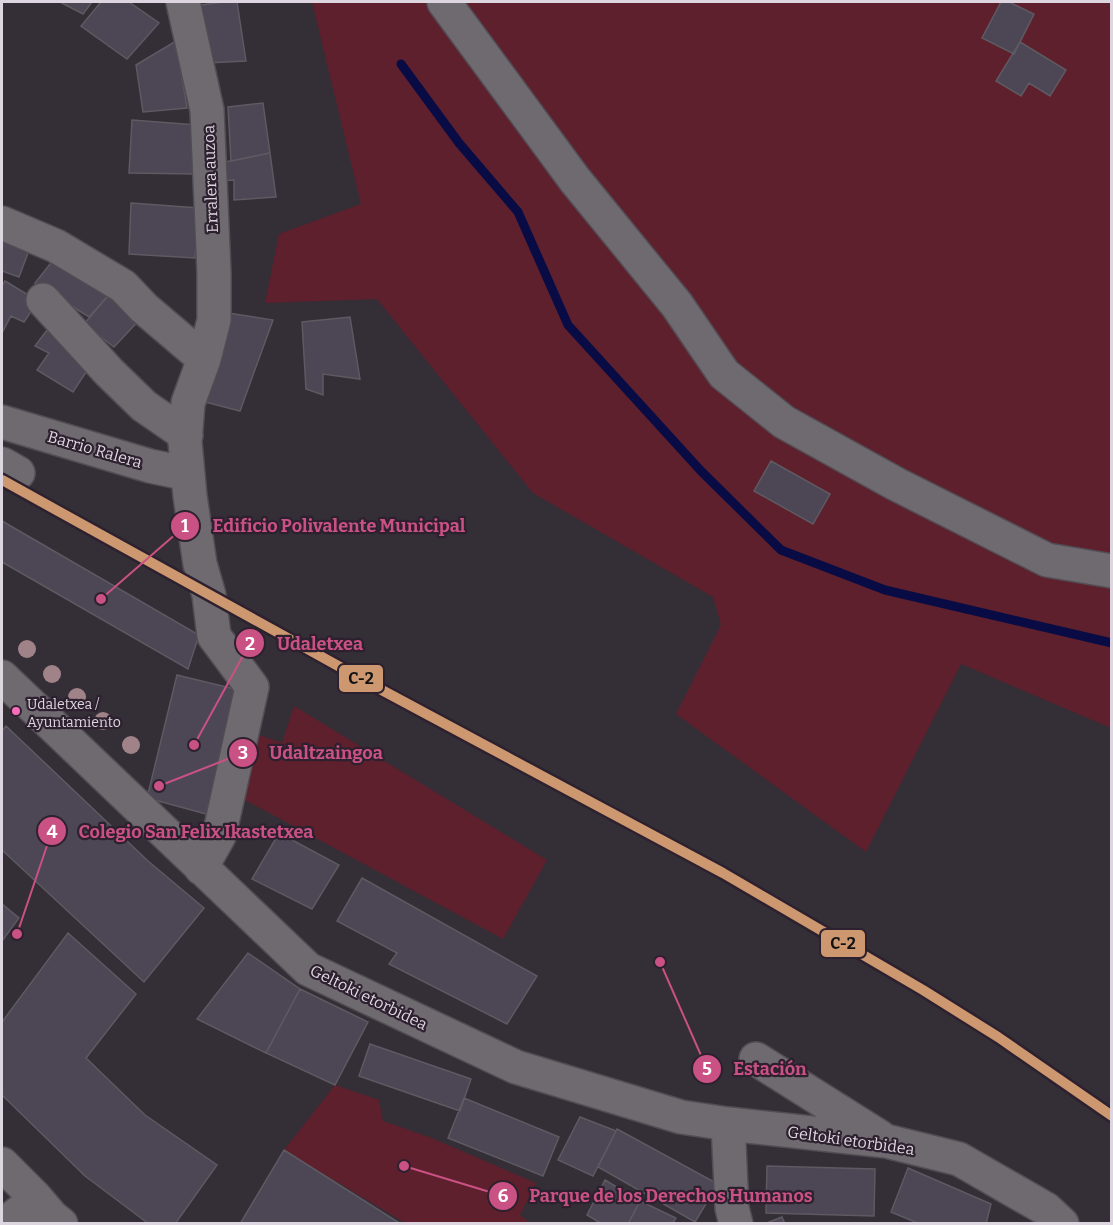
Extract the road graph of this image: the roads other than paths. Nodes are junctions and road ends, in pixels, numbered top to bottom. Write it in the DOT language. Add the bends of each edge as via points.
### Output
graph roads {
  1 [pos="183,2"];
  2 [pos="444,2"];
  3 [pos="2,223"];
  4 [pos="43,300"];
  5 [pos="204,358"];
  6 [pos="2,422"];
  7 [pos="186,435"];
  8 [pos="189,474"];
  9 [pos="1112,571"];
  10 [pos="2,677"];
  11 [pos="201,868"];
  12 [pos="756,1059"];
  13 [pos="728,1124"];
  14 [pos="886,1141"];
  15 [pos="2,1164"];
  16 [pos="57,1220"];
  17 [pos="5,1224"];
  18 [pos="736,1224"];
  19 [pos="1062,1224"];
  1 -- 5 [label="street, Erralera auzoa" via="207,110 210,152 214,320"];
  2 -- 9 [label="street" via="575,180 677,305 724,374 784,422 896,484 1047,560"];
  3 -- 5 [label="street" via="56,246 123,286"];
  4 -- 7 [label="street" via="144,406"];
  5 -- 7 [label="street, Erralera auzoa" via="189,403"];
  6 -- 8 [label="street, Barrio Ralera"];
  7 -- 8 [label="street, Erralera auzoa"];
  8 -- 11 [label="street, Erralera auzoa" via="214,636 252,687 219,836"];
  10 -- 11 [label="street, Geltoki etorbidea"];
  11 -- 13 [label="street, Geltoki etorbidea" via="308,969 516,1067 681,1117"];
  12 -- 14 [label="street"];
  13 -- 14 [label="street, Geltoki etorbidea"];
  13 -- 18 [label="street"];
  14 -- 19 [label="street, Geltoki etorbidea" via="959,1159 1046,1209"];
  15 -- 16 [label="street"];
  16 -- 17 [label="street" via="21,1211"];
}
